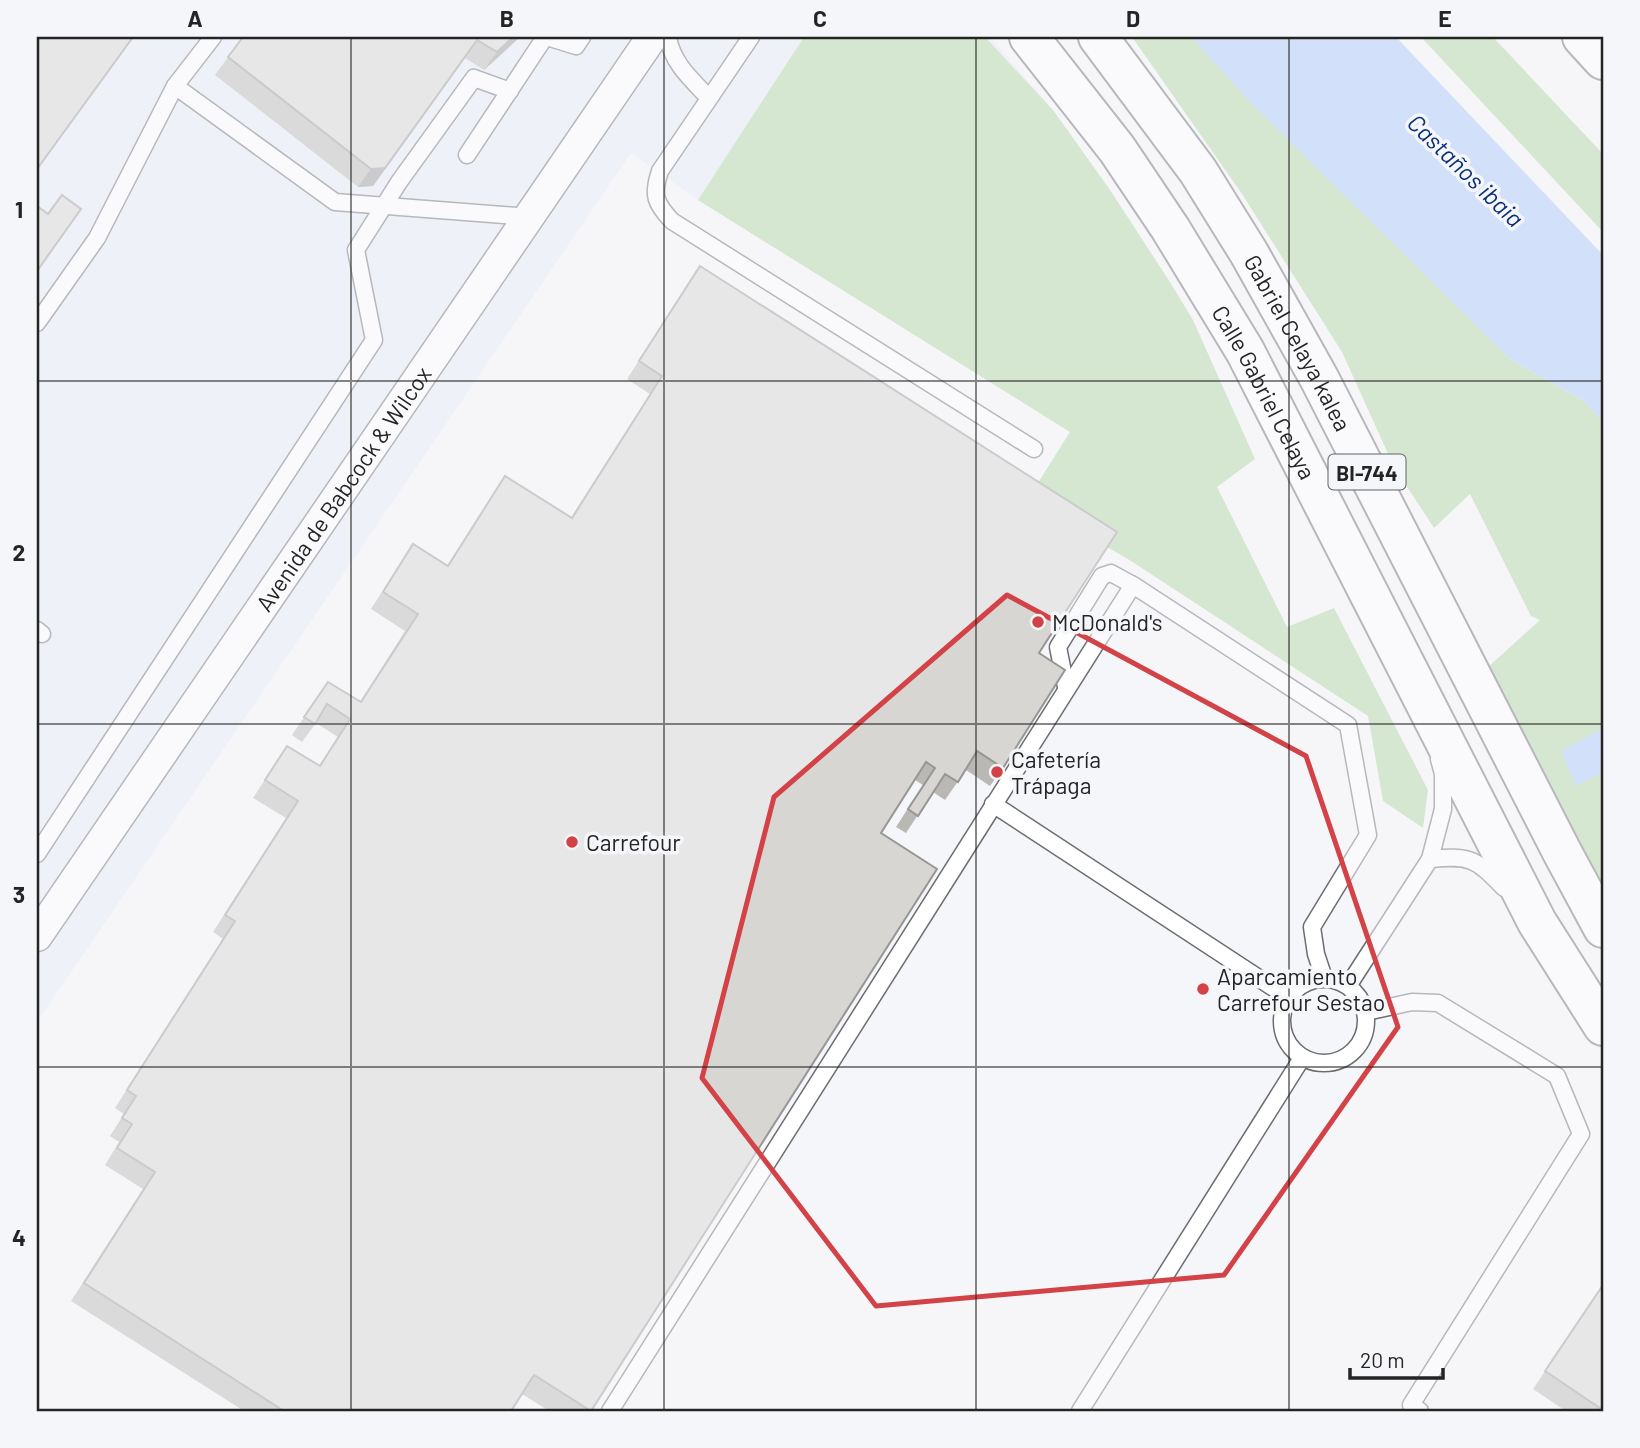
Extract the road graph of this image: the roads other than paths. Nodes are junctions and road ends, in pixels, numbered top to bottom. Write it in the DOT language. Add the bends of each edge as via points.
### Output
graph roads {
  1 [pos="213,37"];
  2 [pos="546,37"];
  3 [pos="582,37"];
  4 [pos="751,37"];
  5 [pos="1029,37"];
  6 [pos="1098,37"];
  7 [pos="1582,37"];
  8 [pos="653,38"];
  9 [pos="1603,60"];
  10 [pos="175,86"];
  11 [pos="510,91"];
  12 [pos="709,98"];
  13 [pos="467,155"];
  14 [pos="383,207"];
  15 [pos="529,217"];
  16 [pos="37,323"];
  17 [pos="1034,449"];
  18 [pos="1133,585"];
  19 [pos="1066,689"];
  20 [pos="1424,701"];
  21 [pos="993,804"];
  22 [pos="37,854"];
  23 [pos="1430,859"];
  24 [pos="1537,922"];
  25 [pos="1603,928"];
  26 [pos="37,936"];
  27 [pos="1324,978"];
  28 [pos="1348,986"];
  29 [pos="1289,998"];
  30 [pos="1366,1012"];
  31 [pos="1603,1026"];
  32 [pos="1302,1058"];
  33 [pos="610,1411"];
  34 [pos="1080,1411"];
  35 [pos="1420,1411"];
  1 -- 10 [label="lane"];
  2 -- 3 [label="lane" via="576,46"];
  2 -- 11 [label="lane"];
  4 -- 12 [label="lane"];
  5 -- 20 [label="main road, Calle Gabriel Celaya / BI-744" via="1117,149 1245,351"];
  6 -- 25 [label="main road, Gabriel Celaya kalea / BI-744" via="1198,171 1249,253 1319,378"];
  7 -- 9 [label="main road"];
  8 -- 12 [label="lane" via="670,48 680,68"];
  8 -- 15 [label="street, Avenida de Babcock & Wilcox"];
  10 -- 14 [label="lane" via="335,202"];
  10 -- 16 [label="lane" via="97,238"];
  11 -- 13 [label="lane"];
  11 -- 14 [label="lane" via="474,78"];
  12 -- 17 [label="lane" via="660,171 655,187 657,206 672,221"];
  14 -- 15 [label="lane"];
  14 -- 22 [label="lane" via="356,250 374,340"];
  15 -- 26 [label="street, Avenida de Babcock & Wilcox"];
  18 -- 19 [label="lane"];
  18 -- 19 [label="lane" via="1111,573 1102,576 1059,647"];
  18 -- 27 [label="lane" via="1348,725 1368,835 1312,927"];
  19 -- 21 [label="lane"];
  20 -- 23 [label="lane" via="1443,774 1443,809"];
  20 -- 24 [label="main road, Calle Gabriel Celaya / BI-744"];
  21 -- 29 [label="lane"];
  21 -- 33 [label="lane"];
  23 -- 24 [label="lane" via="1459,856 1483,866"];
  23 -- 28 [label="lane"];
  24 -- 31 [label="main road, BI-744"];
  27 -- 28 [label="lane"];
  27 -- 29 [label="lane" via="1310,981"];
  28 -- 30 [label="lane"];
  29 -- 32 [label="lane" via="1282,1025 1290,1048"];
  30 -- 32 [label="lane" via="1363,1039 1343,1060 1327,1064"];
  30 -- 35 [label="lane" via="1412,1002 1438,1003 1557,1076 1581,1134 1411,1405"];
  32 -- 34 [label="lane"];
}
